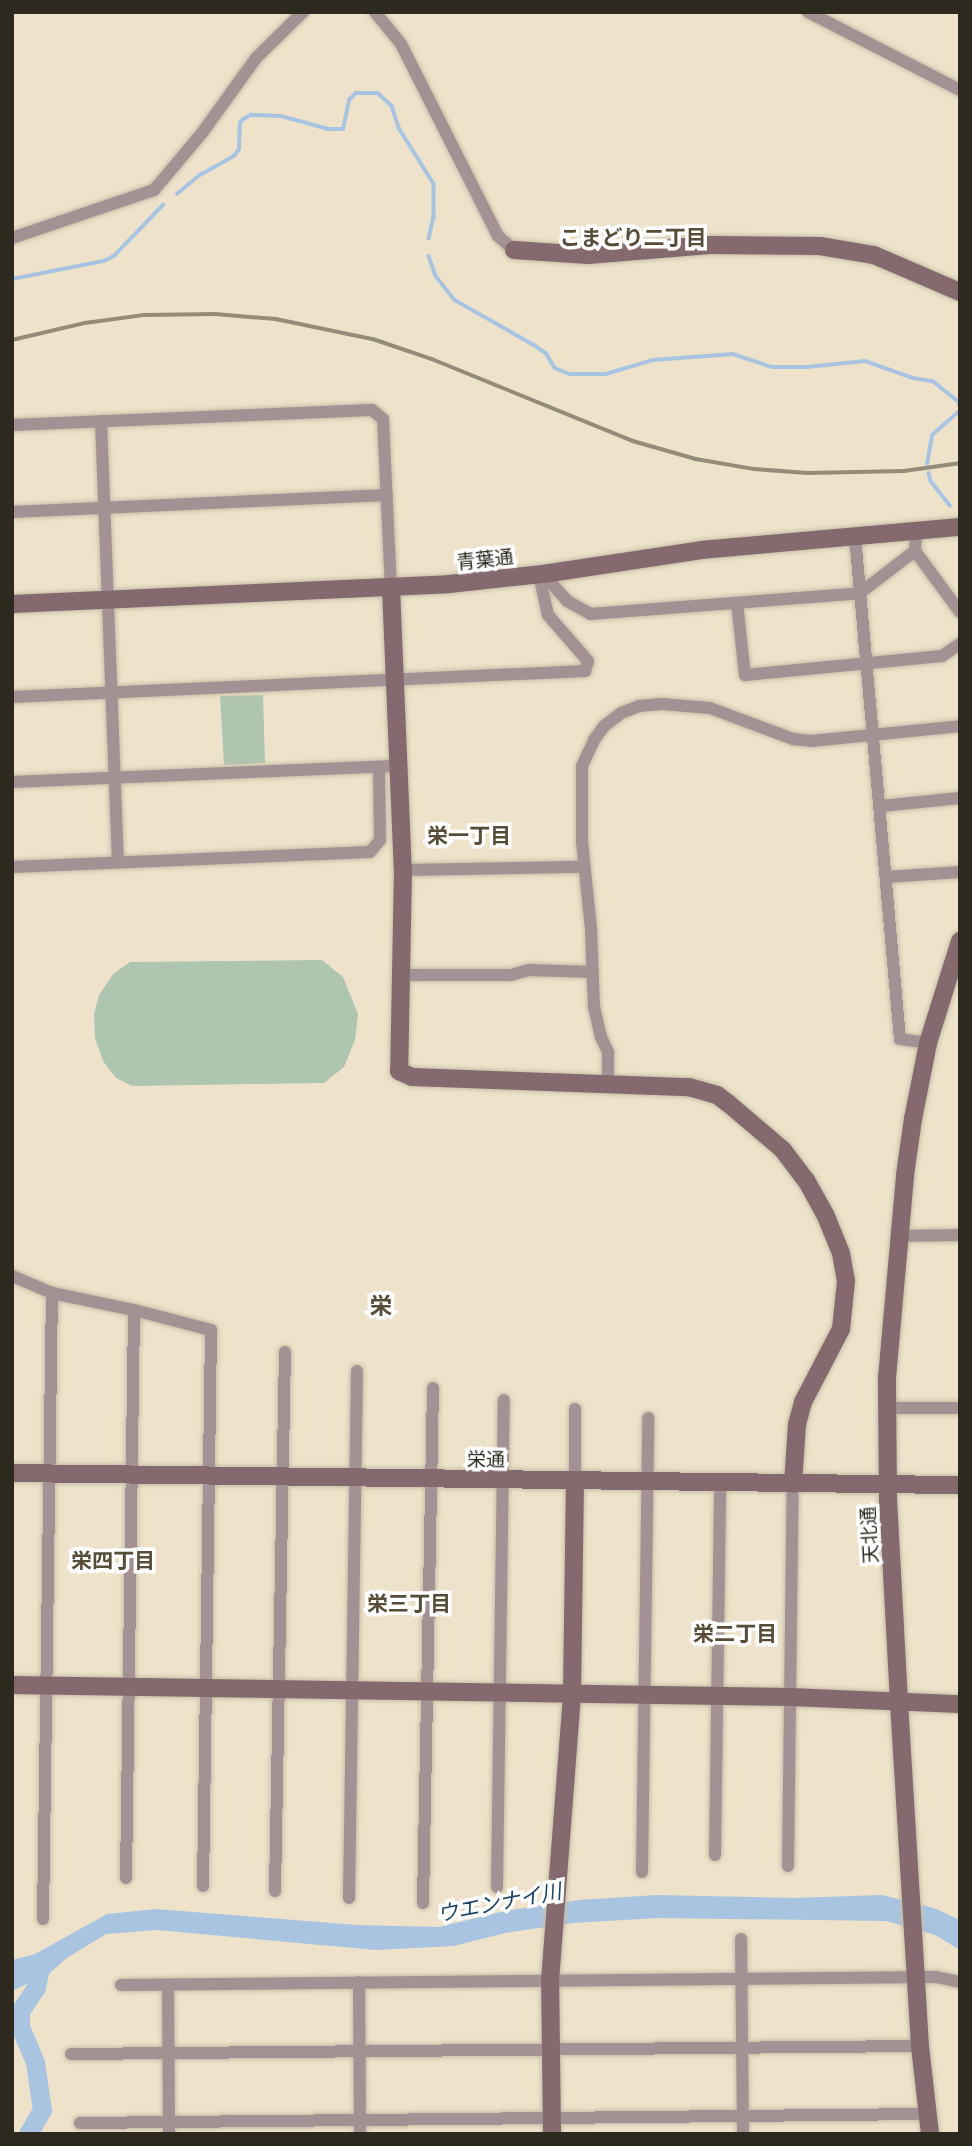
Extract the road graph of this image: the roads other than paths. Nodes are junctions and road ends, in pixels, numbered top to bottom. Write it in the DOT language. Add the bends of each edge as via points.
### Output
graph roads {
  1 [pos="303,12"];
  2 [pos="375,12"];
  3 [pos="808,12"];
  4 [pos="960,90"];
  5 [pos="12,238"];
  6 [pos="514,250"];
  7 [pos="960,292"];
  8 [pos="101,421"];
  9 [pos="12,425"];
  10 [pos="387,495"];
  11 [pos="104,508"];
  12 [pos="12,512"];
  13 [pos="960,527"];
  14 [pos="916,530"];
  15 [pos="855,537"];
  16 [pos="915,551"];
  17 [pos="541,574"];
  18 [pos="391,588"];
  19 [pos="860,593"];
  20 [pos="107,600"];
  21 [pos="737,603"];
  22 [pos="12,604"];
  23 [pos="960,612"];
  24 [pos="960,644"];
  25 [pos="866,662"];
  26 [pos="396,681"];
  27 [pos="112,693"];
  28 [pos="12,697"];
  29 [pos="960,726"];
  30 [pos="873,735"];
  31 [pos="400,766"];
  32 [pos="379,767"];
  33 [pos="116,778"];
  34 [pos="12,782"];
  35 [pos="960,798"];
  36 [pos="881,806"];
  37 [pos="118,862"];
  38 [pos="12,867"];
  39 [pos="583,867"];
  40 [pos="403,870"];
  41 [pos="960,872"];
  42 [pos="887,877"];
  43 [pos="960,941"];
  44 [pos="592,972"];
  45 [pos="400,975"];
  46 [pos="928,1043"];
  47 [pos="608,1084"];
  48 [pos="960,1235"];
  49 [pos="899,1236"];
  50 [pos="12,1276"];
  51 [pos="52,1293"];
  52 [pos="134,1310"];
  53 [pos="285,1352"];
  54 [pos="357,1371"];
  55 [pos="433,1388"];
  56 [pos="504,1400"];
  57 [pos="887,1408"];
  58 [pos="960,1408"];
  59 [pos="575,1409"];
  60 [pos="648,1418"];
  61 [pos="12,1473"];
  62 [pos="49,1473"];
  63 [pos="131,1474"];
  64 [pos="209,1476"];
  65 [pos="282,1476"];
  66 [pos="356,1477"];
  67 [pos="432,1479"];
  68 [pos="504,1480"];
  69 [pos="575,1481"];
  70 [pos="648,1482"];
  71 [pos="720,1483"];
  72 [pos="793,1484"];
  73 [pos="887,1485"];
  74 [pos="960,1485"];
  75 [pos="12,1685"];
  76 [pos="46,1686"];
  77 [pos="128,1687"];
  78 [pos="206,1688"];
  79 [pos="278,1689"];
  80 [pos="352,1691"];
  81 [pos="427,1691"];
  82 [pos="500,1693"];
  83 [pos="572,1694"];
  84 [pos="645,1696"];
  85 [pos="717,1697"];
  86 [pos="790,1698"];
  87 [pos="899,1702"];
  88 [pos="960,1704"];
  89 [pos="715,1855"];
  90 [pos="788,1866"];
  91 [pos="642,1872"];
  92 [pos="125,1878"];
  93 [pos="203,1886"];
  94 [pos="497,1887"];
  95 [pos="275,1891"];
  96 [pos="349,1898"];
  97 [pos="424,1903"];
  98 [pos="43,1919"];
  99 [pos="741,1939"];
  100 [pos="916,1977"];
  101 [pos="741,1979"];
  102 [pos="550,1981"];
  103 [pos="359,1982"];
  104 [pos="960,1982"];
  105 [pos="121,1984"];
  106 [pos="168,1985"];
  107 [pos="920,2046"];
  108 [pos="742,2047"];
  109 [pos="550,2049"];
  110 [pos="359,2052"];
  111 [pos="71,2054"];
  112 [pos="169,2054"];
  113 [pos="928,2114"];
  114 [pos="742,2116"];
  115 [pos="360,2120"];
  116 [pos="80,2123"];
  117 [pos="552,2126"];
  118 [pos="169,2128"];
  119 [pos="360,2134"];
  120 [pos="743,2134"];
  121 [pos="930,2134"];
  1 -- 5 [label="street" via="256,58 202,134 153,190"];
  2 -- 6 [label="street" via="401,44 498,236"];
  3 -- 4 [label="street"];
  6 -- 7 [label="street" via="587,255 710,245 849,248"];
  8 -- 9 [label="street"];
  8 -- 10 [label="street" via="372,410 383,419"];
  8 -- 11 [label="street"];
  10 -- 11 [label="street"];
  10 -- 18 [label="street"];
  11 -- 12 [label="street"];
  11 -- 20 [label="street"];
  13 -- 14 [label="street, 青葉通"];
  14 -- 15 [label="street, 青葉通"];
  14 -- 16 [label="street"];
  15 -- 17 [label="street, 青葉通" via="701,550"];
  15 -- 19 [label="street"];
  16 -- 19 [label="street"];
  16 -- 23 [label="street"];
  17 -- 18 [label="street, 青葉通"];
  17 -- 21 [label="street" via="567,601 590,614"];
  17 -- 26 [label="street" via="548,615 587,661 585,671"];
  18 -- 20 [label="street, 青葉通"];
  18 -- 26 [label="street"];
  19 -- 21 [label="street"];
  19 -- 25 [label="street"];
  20 -- 22 [label="street, 青葉通"];
  20 -- 27 [label="street"];
  21 -- 25 [label="street" via="745,675"];
  24 -- 25 [label="street" via="943,656"];
  25 -- 30 [label="street"];
  26 -- 27 [label="street"];
  26 -- 31 [label="street"];
  27 -- 28 [label="street"];
  27 -- 33 [label="street"];
  29 -- 30 [label="street"];
  30 -- 36 [label="street"];
  30 -- 39 [label="street" via="793,739 710,708 689,705 639,706 621,713 594,740 582,766"];
  31 -- 32 [label="street"];
  31 -- 40 [label="street"];
  32 -- 33 [label="street"];
  32 -- 37 [label="street" via="380,840 370,852"];
  33 -- 34 [label="street"];
  33 -- 37 [label="street"];
  35 -- 36 [label="street"];
  36 -- 42 [label="street"];
  37 -- 38 [label="street"];
  39 -- 40 [label="street"];
  39 -- 44 [label="street"];
  40 -- 45 [label="street"];
  41 -- 42 [label="street"];
  42 -- 46 [label="street" via="900,1039"];
  43 -- 46 [label="street, 天北通"];
  44 -- 45 [label="street"];
  44 -- 47 [label="street" via="595,1019 608,1052"];
  45 -- 47 [label="street" via="397,1066 401,1074"];
  46 -- 49 [label="street, 天北通" via="913,1118"];
  47 -- 72 [label="street" via="689,1087 717,1095 783,1150 825,1214 841,1253 846,1306 841,1329 803,1402 793,1446"];
  48 -- 49 [label="street"];
  49 -- 57 [label="street, 天北通"];
  50 -- 51 [label="street"];
  51 -- 52 [label="street"];
  51 -- 62 [label="street"];
  52 -- 63 [label="street"];
  52 -- 64 [label="street" via="211,1330"];
  53 -- 65 [label="street"];
  54 -- 66 [label="street"];
  55 -- 67 [label="street"];
  56 -- 68 [label="street"];
  57 -- 58 [label="street"];
  57 -- 73 [label="street, 天北通"];
  59 -- 69 [label="street"];
  60 -- 70 [label="street"];
  61 -- 62 [label="street, 栄通"];
  62 -- 63 [label="street, 栄通"];
  62 -- 76 [label="street"];
  63 -- 64 [label="street, 栄通"];
  63 -- 77 [label="street"];
  64 -- 65 [label="street, 栄通"];
  64 -- 78 [label="street"];
  65 -- 66 [label="street, 栄通"];
  65 -- 79 [label="street"];
  66 -- 67 [label="street, 栄通"];
  66 -- 80 [label="street"];
  67 -- 68 [label="street, 栄通"];
  67 -- 81 [label="street"];
  68 -- 69 [label="street, 栄通"];
  68 -- 82 [label="street"];
  69 -- 70 [label="street, 栄通"];
  69 -- 83 [label="street"];
  70 -- 71 [label="street, 栄通"];
  70 -- 84 [label="street"];
  71 -- 72 [label="street, 栄通"];
  71 -- 85 [label="street"];
  72 -- 73 [label="street, 栄通"];
  72 -- 86 [label="street"];
  73 -- 74 [label="street, 栄通"];
  73 -- 87 [label="street, 天北通"];
  75 -- 76 [label="street"];
  76 -- 77 [label="street"];
  76 -- 98 [label="street"];
  77 -- 78 [label="street"];
  77 -- 92 [label="street"];
  78 -- 79 [label="street"];
  78 -- 93 [label="street"];
  79 -- 80 [label="street"];
  79 -- 95 [label="street"];
  80 -- 81 [label="street"];
  80 -- 96 [label="street"];
  81 -- 82 [label="street"];
  81 -- 97 [label="street"];
  82 -- 83 [label="street"];
  82 -- 94 [label="street"];
  83 -- 84 [label="street"];
  83 -- 102 [label="street"];
  84 -- 85 [label="street"];
  84 -- 91 [label="street"];
  85 -- 86 [label="street"];
  85 -- 89 [label="street"];
  86 -- 87 [label="street"];
  86 -- 90 [label="street"];
  87 -- 88 [label="street"];
  87 -- 100 [label="street, 天北通"];
  99 -- 101 [label="street"];
  100 -- 101 [label="street"];
  100 -- 104 [label="street"];
  100 -- 107 [label="street, 天北通"];
  101 -- 102 [label="street"];
  101 -- 108 [label="street"];
  102 -- 103 [label="street"];
  102 -- 109 [label="street"];
  103 -- 106 [label="street"];
  103 -- 110 [label="street"];
  105 -- 106 [label="street"];
  106 -- 112 [label="street"];
  107 -- 108 [label="street"];
  107 -- 113 [label="street, 天北通"];
  108 -- 109 [label="street"];
  108 -- 114 [label="street"];
  109 -- 110 [label="street"];
  109 -- 117 [label="street"];
  110 -- 112 [label="street"];
  110 -- 115 [label="street"];
  111 -- 112 [label="street"];
  112 -- 118 [label="street"];
  113 -- 114 [label="street"];
  113 -- 121 [label="street, 天北通"];
  114 -- 117 [label="street"];
  114 -- 120 [label="street"];
  115 -- 117 [label="street"];
  115 -- 118 [label="street"];
  115 -- 119 [label="street"];
  116 -- 118 [label="street"];
}
